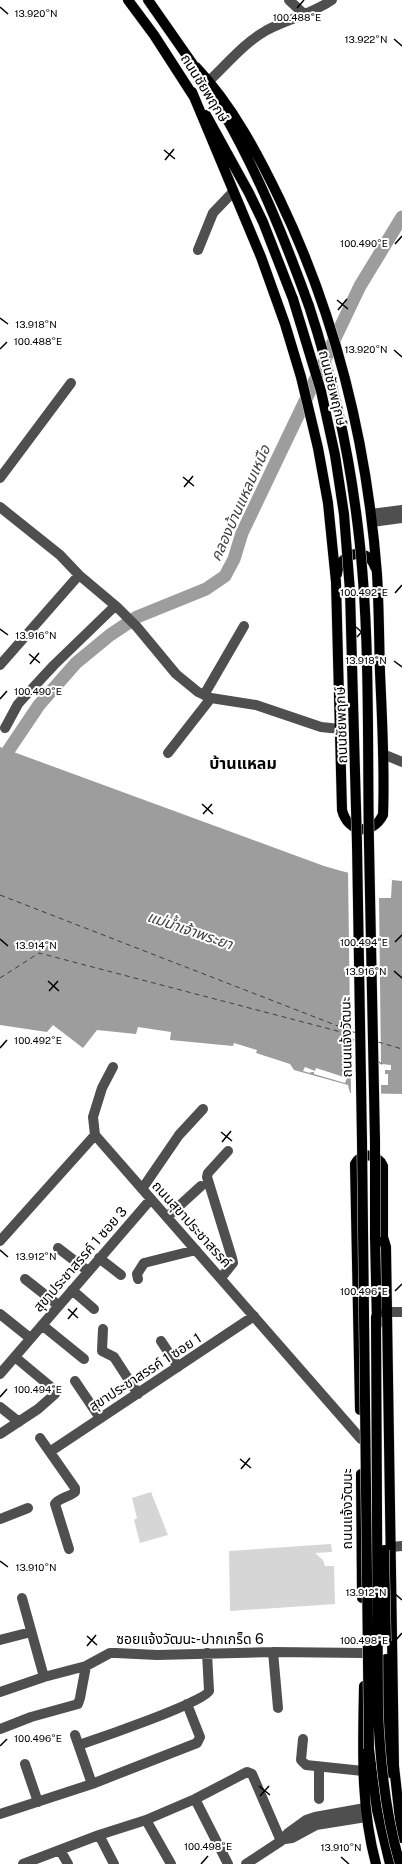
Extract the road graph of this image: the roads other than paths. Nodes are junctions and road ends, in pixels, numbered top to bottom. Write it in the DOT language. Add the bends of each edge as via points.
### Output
graph roads {
  1 [pos="128,0"];
  2 [pos="148,0"];
  3 [pos="289,0"];
  4 [pos="332,0"];
  5 [pos="306,14"];
  6 [pos="196,67"];
  7 [pos="209,81"];
  8 [pos="192,92"];
  9 [pos="233,191"];
  10 [pos="198,250"];
  11 [pos="71,383"];
  12 [pos="0,478"];
  13 [pos="0,507"];
  14 [pos="402,510"];
  15 [pos="371,518"];
  16 [pos="402,518"];
  17 [pos="377,573"];
  18 [pos="79,575"];
  19 [pos="336,582"];
  20 [pos="118,609"];
  21 [pos="244,626"];
  22 [pos="0,665"];
  23 [pos="207,697"];
  24 [pos="5,728"];
  25 [pos="340,729"];
  26 [pos="168,753"];
  27 [pos="383,754"];
  28 [pos="402,762"];
  29 [pos="357,844"];
  30 [pos="369,844"];
  31 [pos="113,1067"];
  32 [pos="203,1109"];
  33 [pos="95,1135"];
  34 [pos="228,1151"];
  35 [pos="201,1186"];
  36 [pos="142,1189"];
  37 [pos="151,1199"];
  38 [pos="167,1216"];
  39 [pos="383,1237"];
  40 [pos="357,1238"];
  41 [pos="0,1241"];
  42 [pos="58,1248"];
  43 [pos="196,1250"];
  44 [pos="99,1258"];
  45 [pos="88,1271"];
  46 [pos="121,1275"];
  47 [pos="25,1278"];
  48 [pos="221,1278"];
  49 [pos="138,1279"];
  50 [pos="72,1290"];
  51 [pos="58,1305"];
  52 [pos="94,1309"];
  53 [pos="386,1312"];
  54 [pos="402,1312"];
  55 [pos="0,1314"];
  56 [pos="254,1316"];
  57 [pos="376,1317"];
  58 [pos="42,1324"];
  59 [pos="102,1329"];
  60 [pos="30,1338"];
  61 [pos="161,1341"];
  62 [pos="15,1357"];
  63 [pos="84,1359"];
  64 [pos="178,1367"];
  65 [pos="0,1374"];
  66 [pos="75,1381"];
  67 [pos="138,1394"];
  68 [pos="0,1407"];
  69 [pos="100,1418"];
  70 [pos="19,1422"];
  71 [pos="0,1434"];
  72 [pos="40,1438"];
  73 [pos="361,1439"];
  74 [pos="389,1441"];
  75 [pos="51,1451"];
  76 [pos="28,1508"];
  77 [pos="0,1519"];
  78 [pos="402,1546"];
  79 [pos="391,1547"];
  80 [pos="70,1549"];
  81 [pos="22,1598"];
  82 [pos="31,1632"];
  83 [pos="0,1640"];
  84 [pos="274,1652"];
  85 [pos="207,1653"];
  86 [pos="364,1653"];
  87 [pos="86,1666"];
  88 [pos="44,1677"];
  89 [pos="0,1692"];
  90 [pos="188,1704"];
  91 [pos="278,1708"];
  92 [pos="0,1729"];
  93 [pos="75,1735"];
  94 [pos="303,1739"];
  95 [pos="79,1745"];
  96 [pos="369,1749"];
  97 [pos="26,1764"];
  98 [pos="398,1766"];
  99 [pos="319,1767"];
  100 [pos="363,1771"];
  101 [pos="92,1784"];
  102 [pos="399,1786"];
  103 [pos="195,1799"];
  104 [pos="319,1799"];
  105 [pos="38,1802"];
  106 [pos="365,1812"];
  107 [pos="400,1813"];
  108 [pos="0,1814"];
  109 [pos="146,1820"];
  110 [pos="98,1835"];
  111 [pos="402,1838"];
  112 [pos="282,1840"];
  113 [pos="402,1845"];
  114 [pos="60,1850"];
  115 [pos="23,1864"];
  116 [pos="68,1864"];
  117 [pos="114,1864"];
  118 [pos="171,1864"];
  119 [pos="228,1864"];
  120 [pos="246,1864"];
  121 [pos="376,1864"];
  122 [pos="382,1864"];
  123 [pos="390,1864"];
  124 [pos="400,1864"];
  1 -- 8 [label="main road, ถนนชัยพฤกษ์"];
  2 -- 6 [label="main road, ถนนชัยพฤกษ์"];
  3 -- 5 [label="street"];
  4 -- 5 [label="street"];
  5 -- 7 [label="street" via="269,29 252,40"];
  6 -- 7 [label="main road, ถนนชัยพฤกษ์"];
  6 -- 30 [label="main road, ถนนชัยพฤกษ์, bridge" via="257,178 286,245 309,306 340,416 357,513 363,587"];
  7 -- 15 [label="main road, ถนนชัยพฤกษ์" via="263,164 309,266 344,372 360,441"];
  8 -- 9 [label="main road, ถนนชัยพฤกษ์"];
  8 -- 29 [label="main road, ถนนชัยพฤกษ์, bridge" via="263,222 293,299 321,391 344,514 351,598"];
  9 -- 10 [label="street" via="213,213"];
  9 -- 19 [label="main road, ถนนชัยพฤกษ์" via="261,257 302,382 328,503"];
  11 -- 12 [label="street"];
  13 -- 18 [label="street" via="60,555"];
  14 -- 15 [label="street"];
  15 -- 16 [label="street"];
  15 -- 17 [label="main road, ถนนชัยพฤกษ์"];
  17 -- 19 [label="main road" via="370,558 351,554 338,567"];
  17 -- 27 [label="main road, ถนนชัยพฤกษ์"];
  18 -- 20 [label="street"];
  18 -- 22 [label="street"];
  19 -- 25 [label="main road, ถนนชัยพฤกษ์"];
  20 -- 23 [label="street" via="176,674 190,687"];
  20 -- 24 [label="street" via="28,693 18,704"];
  21 -- 23 [label="street"];
  23 -- 25 [label="street" via="256,705 321,727"];
  23 -- 26 [label="street"];
  25 -- 27 [label="main road, ถนนชัยพฤกษ์" via="342,810 352,827 362,830 372,828 383,815"];
  27 -- 28 [label="street"];
  29 -- 96 [label="main road, ถนนแจ้งวัฒนะ, bridge"];
  30 -- 57 [label="main road, ถนนแจ้งวัฒนะ, bridge"];
  31 -- 33 [label="street" via="102,1088 93,1117"];
  32 -- 36 [label="street" via="179,1135"];
  33 -- 36 [label="street, ถนนสุขาประชาสรรค์"];
  33 -- 41 [label="street"];
  34 -- 48 [label="street" via="206,1177 233,1263"];
  35 -- 38 [label="street"];
  36 -- 37 [label="street, ถนนสุขาประชาสรรค์"];
  37 -- 38 [label="street, ถนนสุขาประชาสรรค์"];
  37 -- 44 [label="street, สุขาประชาสรรค์ 1 ซอย 3"];
  38 -- 43 [label="street, ถนนสุขาประชาสรรค์"];
  39 -- 40 [label="main road" via="366,1235"];
  39 -- 40 [label="main road, ถนนแจ้งวัฒนะ" via="382,1166 380,1160 365,1156 355,1164"];
  39 -- 53 [label="main road, ถนนแจ้งวัฒนะ" via="386,1247"];
  40 -- 73 [label="main road, ถนนแจ้งวัฒนะ"];
  42 -- 45 [label="street"];
  43 -- 48 [label="street, ถนนสุขาประชาสรรค์"];
  43 -- 49 [label="street" via="144,1263 137,1274"];
  44 -- 45 [label="street, สุขาประชาสรรค์ 1 ซอย 3"];
  44 -- 46 [label="street"];
  45 -- 50 [label="street, สุขาประชาสรรค์ 1 ซอย 3"];
  47 -- 51 [label="street"];
  48 -- 56 [label="street, ถนนสุขาประชาสรรค์"];
  50 -- 51 [label="street, สุขาประชาสรรค์ 1 ซอย 3"];
  50 -- 52 [label="street"];
  51 -- 58 [label="street, สุขาประชาสรรค์ 1 ซอย 3"];
  53 -- 54 [label="street"];
  53 -- 74 [label="main road, ถนนแจ้งวัฒนะ"];
  55 -- 60 [label="street"];
  56 -- 64 [label="street, สุขาประชาสรรค์ 1 ซอย 1"];
  56 -- 73 [label="street, ถนนสุขาประชาสรรค์"];
  57 -- 113 [label="main road, bridge" via="382,1365 388,1785"];
  57 -- 124 [label="main road, ถนนแจ้งวัฒนะ, bridge" via="378,1710 386,1808"];
  58 -- 60 [label="street, สุขาประชาสรรค์ 1 ซอย 3"];
  58 -- 63 [label="street"];
  59 -- 67 [label="street" via="102,1351 114,1357"];
  60 -- 62 [label="street, สุขาประชาสรรค์ 1 ซอย 3"];
  61 -- 64 [label="street"];
  62 -- 65 [label="street, สุขาประชาสรรค์ 1 ซอย 3"];
  62 -- 70 [label="street" via="55,1391 38,1409"];
  64 -- 67 [label="street, สุขาประชาสรรค์ 1 ซอย 1"];
  66 -- 69 [label="street"];
  67 -- 69 [label="street, สุขาประชาสรรค์ 1 ซอย 1"];
  68 -- 70 [label="street"];
  69 -- 75 [label="street, สุขาประชาสรรค์ 1 ซอย 1"];
  70 -- 71 [label="street"];
  72 -- 75 [label="street"];
  73 -- 74 [label="main road"];
  73 -- 86 [label="main road, ถนนแจ้งวัฒนะ"];
  74 -- 79 [label="main road, ถนนแจ้งวัฒนะ"];
  75 -- 80 [label="street" via="75,1488 75,1492 55,1504"];
  76 -- 77 [label="street"];
  78 -- 79 [label="street"];
  79 -- 98 [label="main road, ถนนแจ้งวัฒนะ"];
  81 -- 82 [label="street"];
  82 -- 83 [label="street"];
  82 -- 88 [label="street"];
  84 -- 85 [label="street, ซอยแจ้งวัฒนะ-ปากเกร็ด 6"];
  84 -- 86 [label="street, ซอยแจ้งวัฒนะ-ปากเกร็ด 6"];
  84 -- 91 [label="street"];
  85 -- 87 [label="street, ซอยแจ้งวัฒนะ-ปากเกร็ด 6" via="116,1653"];
  85 -- 90 [label="street" via="209,1691 205,1696"];
  86 -- 100 [label="main road, ถนนแจ้งวัฒนะ"];
  87 -- 88 [label="street, ซอยแจ้งวัฒนะ-ปากเกร็ด 6"];
  87 -- 92 [label="street" via="78,1704"];
  88 -- 89 [label="street, ซอยแจ้งวัฒนะ-ปากเกร็ด 6"];
  90 -- 95 [label="street"];
  90 -- 101 [label="street" via="200,1737 197,1742"];
  93 -- 95 [label="street"];
  94 -- 99 [label="street" via="302,1762"];
  95 -- 101 [label="street"];
  96 -- 122 [label="main road" via="368,1799"];
  96 -- 123 [label="main road, ถนนแจ้งวัฒนะ" via="377,1810"];
  97 -- 105 [label="street"];
  98 -- 102 [label="main road, ถนนแจ้งวัฒนะ"];
  99 -- 100 [label="street"];
  99 -- 104 [label="street"];
  100 -- 106 [label="main road, ถนนแจ้งวัฒนะ"];
  101 -- 105 [label="street"];
  102 -- 107 [label="main road, ถนนแจ้งวัฒนะ"];
  103 -- 109 [label="street"];
  103 -- 112 [label="street" via="250,1772"];
  103 -- 119 [label="street"];
  105 -- 108 [label="street"];
  106 -- 112 [label="street" via="316,1825 292,1838"];
  106 -- 121 [label="main road, ถนนแจ้งวัฒนะ"];
  107 -- 111 [label="main road, ถนนแจ้งวัฒนะ"];
  109 -- 110 [label="street"];
  109 -- 118 [label="street"];
  110 -- 114 [label="street"];
  110 -- 117 [label="street"];
  112 -- 120 [label="street"];
  114 -- 115 [label="street"];
  114 -- 116 [label="street"];
}
